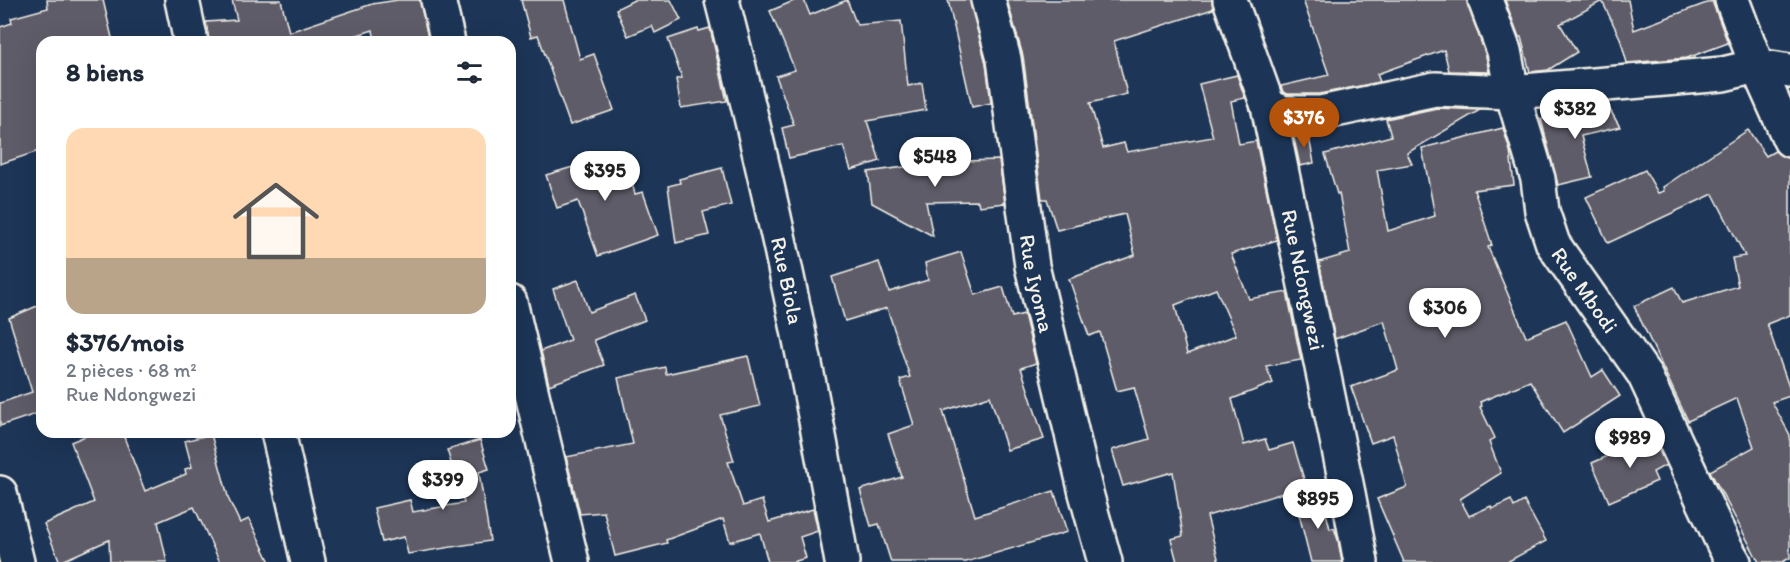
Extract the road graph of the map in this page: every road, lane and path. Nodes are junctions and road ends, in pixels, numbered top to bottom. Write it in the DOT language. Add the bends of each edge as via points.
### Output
graph roads {
  1 [pos="182,0"];
  2 [pos="438,0"];
  3 [pos="722,0"];
  4 [pos="988,0"];
  5 [pos="1230,0"];
  6 [pos="1485,0"];
  7 [pos="1732,0"];
  8 [pos="190,36"];
  9 [pos="447,36"];
  10 [pos="1757,66"];
  11 [pos="1790,71"];
  12 [pos="1512,92"];
  13 [pos="1268,106"];
  14 [pos="1790,140"];
  15 [pos="516,327"];
  16 [pos="280,438"];
  17 [pos="0,494"];
  18 [pos="17,562"];
  19 [pos="308,562"];
  20 [pos="572,562"];
  21 [pos="842,562"];
  22 [pos="1106,562"];
  23 [pos="1360,562"];
  24 [pos="1734,562"];
  1 -- 8 [label="street"];
  2 -- 9 [label="street"];
  3 -- 21 [label="street, Rue Biola" via="745,87 808,377"];
  4 -- 22 [label="street, Rue Iyoma" via="1004,59 1032,266"];
  5 -- 13 [label="street, Rue Ndongwezi"];
  6 -- 12 [label="street, Rue Mbodi" via="1504,51"];
  7 -- 10 [label="street"];
  10 -- 11 [label="street"];
  10 -- 12 [label="street" via="1723,74"];
  10 -- 14 [label="street"];
  12 -- 13 [label="street" via="1435,89 1321,113 1284,113"];
  12 -- 24 [label="street, Rue Mbodi" via="1553,244 1644,374"];
  13 -- 23 [label="street, Rue Ndongwezi"];
  15 -- 20 [label="street"];
  16 -- 19 [label="street"];
  17 -- 18 [label="street"];
}
